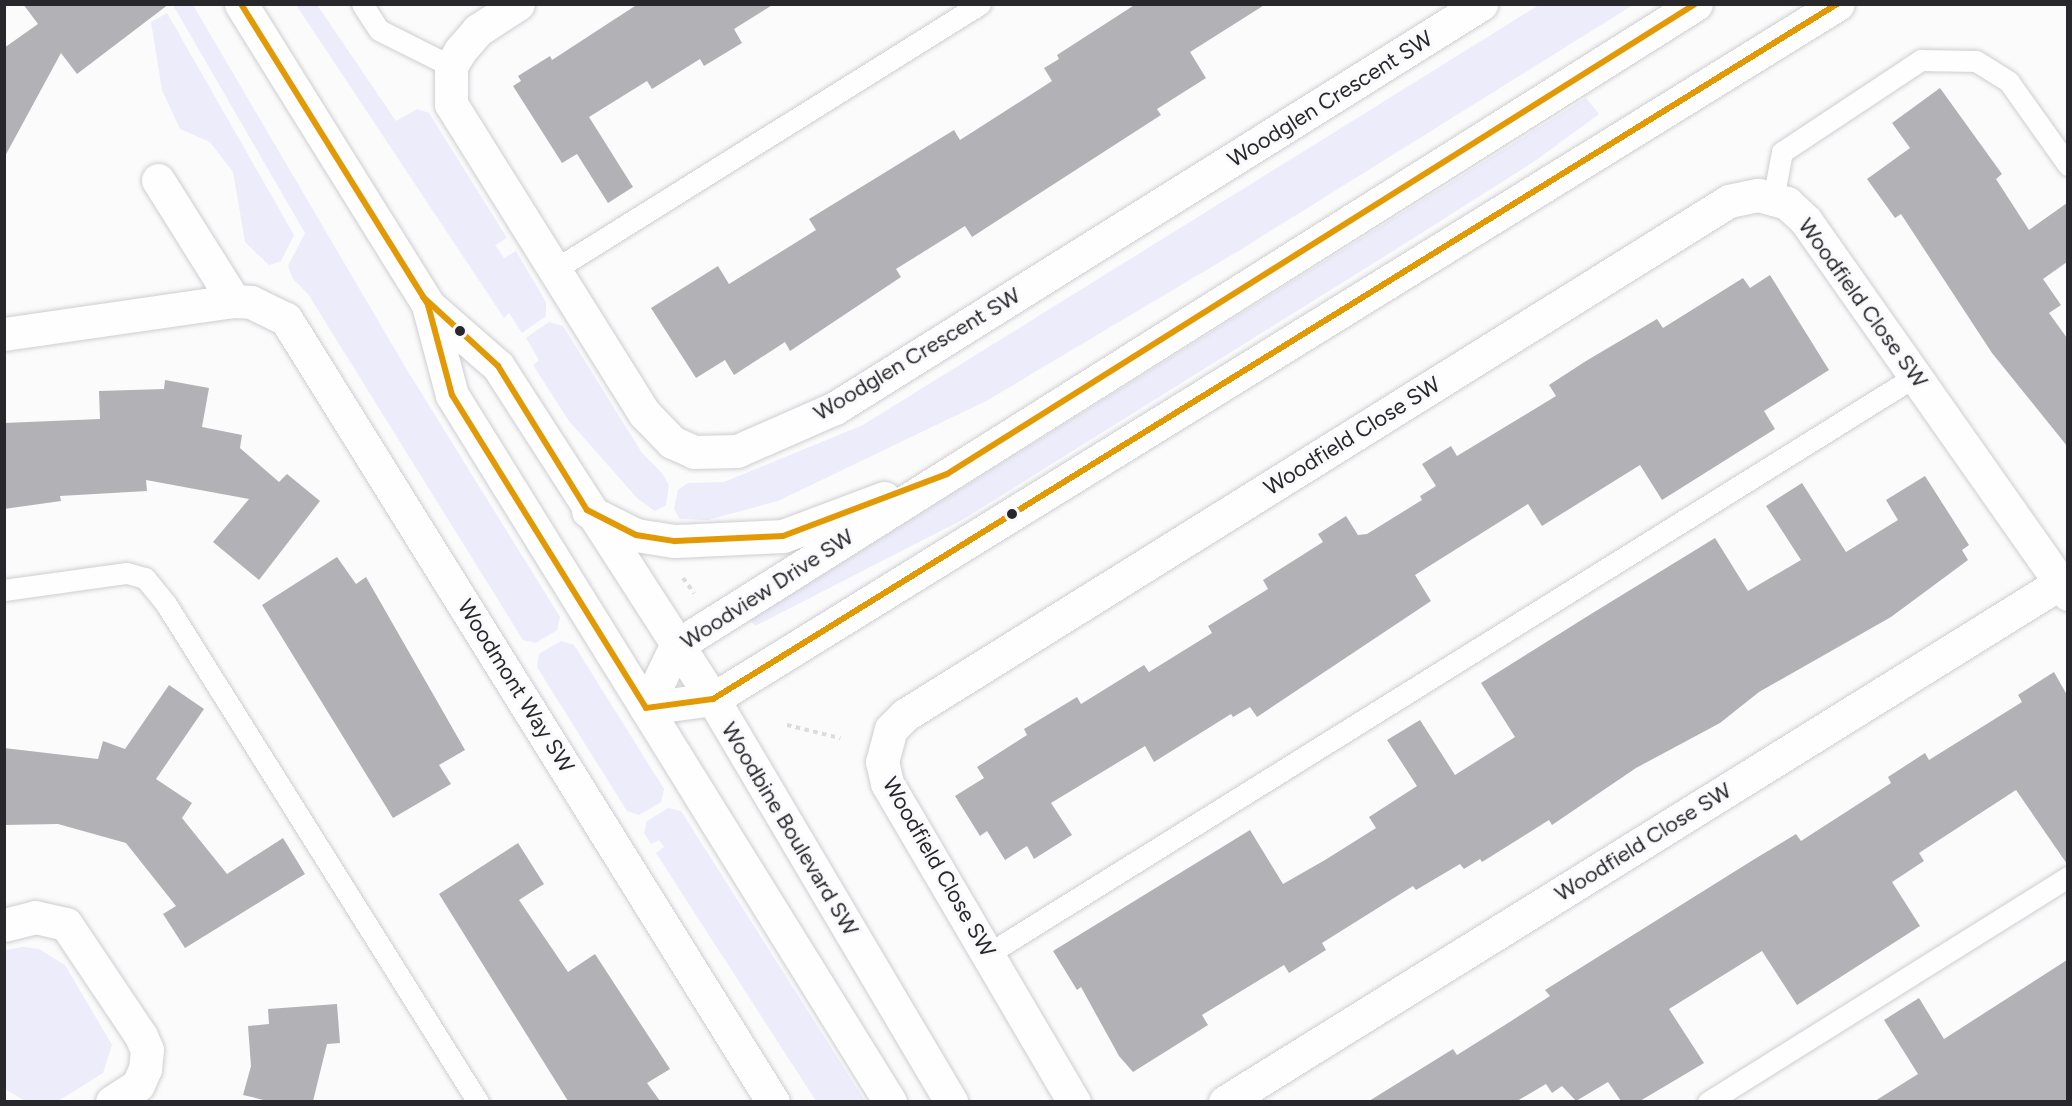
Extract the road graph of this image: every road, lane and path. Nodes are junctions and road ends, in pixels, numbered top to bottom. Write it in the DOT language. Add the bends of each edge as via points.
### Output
graph roads {
  1 [pos="241,4"];
  2 [pos="362,4"];
  3 [pos="518,4"];
  4 [pos="980,4"];
  5 [pos="1481,4"];
  6 [pos="1696,4"];
  7 [pos="1848,4"];
  8 [pos="1828,11"];
  9 [pos="451,66"];
  10 [pos="2067,165"];
  11 [pos="158,180"];
  12 [pos="1773,199"];
  13 [pos="554,270"];
  14 [pos="234,301"];
  15 [pos="428,304"];
  16 [pos="4,334"];
  17 [pos="1917,375"];
  18 [pos="947,474"];
  19 [pos="587,510"];
  20 [pos="2064,588"];
  21 [pos="4,590"];
  22 [pos="675,646"];
  23 [pos="713,699"];
  24 [pos="646,708"];
  25 [pos="787,725"];
  26 [pos="840,738"];
  27 [pos="2067,877"];
  28 [pos="4,925"];
  29 [pos="988,954"];
  30 [pos="112,1101"];
  31 [pos="478,1101"];
  32 [pos="773,1101"];
  33 [pos="890,1101"];
  34 [pos="951,1101"];
  35 [pos="1074,1101"];
  36 [pos="1225,1101"];
  37 [pos="1708,1101"];
  1 -- 15 [label="street, Woodbine Boulevard SW"];
  2 -- 9 [label="lane" via="379,30"];
  3 -- 9 [label="street" via="478,30"];
  4 -- 13 [label="lane"];
  5 -- 13 [label="street, Woodglen Crescent SW" via="835,408 737,451 694,452 672,442 645,414"];
  6 -- 18 [label="street, Woodview Drive SW"];
  7 -- 8 [label="street"];
  8 -- 23 [label="street"];
  9 -- 13 [label="street, Woodglen Crescent SW" via="451,104"];
  10 -- 12 [label="lane" via="2008,82 1976,61 1921,60 1782,152"];
  11 -- 14 [label="street"];
  12 -- 17 [label="street, Woodfield Close SW" via="1787,203 1806,221"];
  12 -- 29 [label="street, Woodfield Close SW" via="1758,195 1729,201 898,722 883,746 887,783"];
  14 -- 16 [label="street, Woodmont Way SW"];
  14 -- 32 [label="street, Woodmont Way SW" via="270,310 298,332"];
  15 -- 19 [label="street, Woodbine Boulevard SW" via="498,366"];
  15 -- 24 [label="street, Woodbine Boulevard SW" via="452,395"];
  17 -- 20 [label="street, Woodfield Close SW"];
  17 -- 29 [label="lane"];
  18 -- 19 [label="street" via="783,536 675,541 636,535"];
  18 -- 22 [label="street, Woodview Drive SW"];
  19 -- 22 [label="street, Woodbine Boulevard SW"];
  20 -- 36 [label="street, Woodfield Close SW"];
  21 -- 31 [label="lane" via="127,573 145,578 173,614"];
  22 -- 23 [label="street, Woodbine Boulevard SW"];
  22 -- 24 [label="street, Woodview Drive SW"];
  23 -- 24 [label="street"];
  23 -- 34 [label="street, Woodbine Boulevard SW"];
  24 -- 33 [label="street, Woodbine Boulevard SW"];
  25 -- 26 [label="path"];
  27 -- 37 [label="lane"];
  28 -- 30 [label="street" via="43,917 66,924 141,1036 147,1050 138,1085"];
  29 -- 35 [label="street, Woodfield Close SW"];
}
